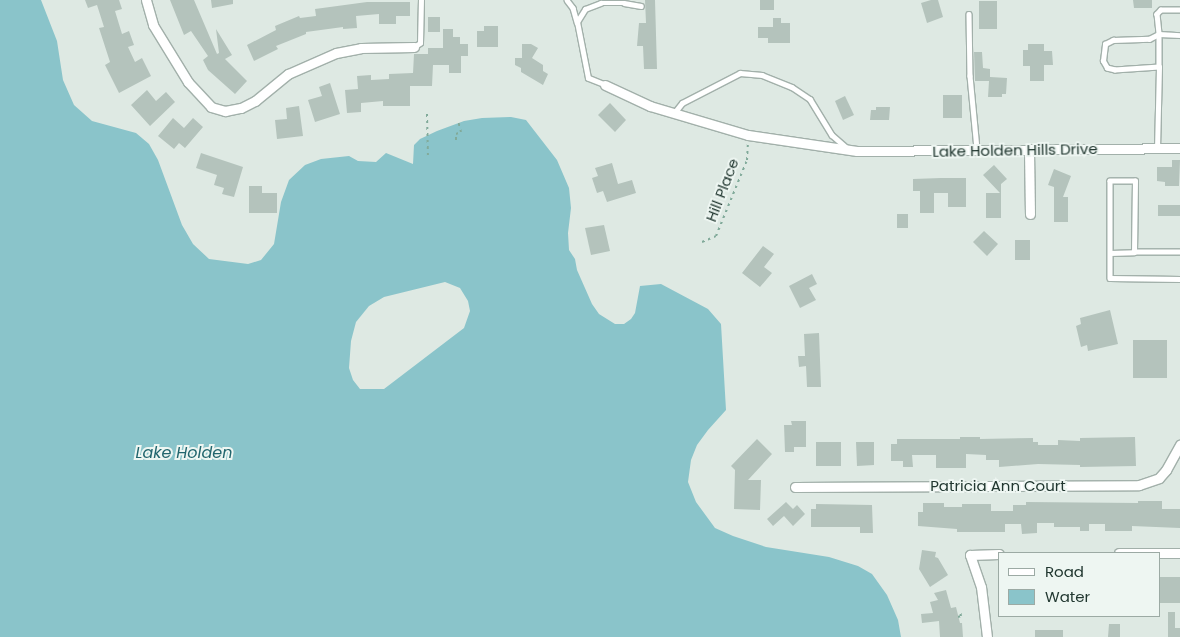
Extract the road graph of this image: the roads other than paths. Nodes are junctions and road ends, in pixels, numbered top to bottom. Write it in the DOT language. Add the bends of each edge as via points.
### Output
graph roads {
  1 [pos="146,0"];
  2 [pos="421,0"];
  3 [pos="567,0"];
  4 [pos="641,6"];
  5 [pos="1180,10"];
  6 [pos="969,14"];
  7 [pos="577,22"];
  8 [pos="1159,34"];
  9 [pos="1180,35"];
  10 [pos="414,47"];
  11 [pos="1159,67"];
  12 [pos="605,85"];
  13 [pos="675,112"];
  14 [pos="1180,148"];
  15 [pos="1157,149"];
  16 [pos="850,150"];
  17 [pos="978,151"];
  18 [pos="1029,151"];
  19 [pos="1030,214"];
  20 [pos="1134,252"];
  21 [pos="1180,252"];
  22 [pos="1110,253"];
  23 [pos="1180,279"];
  24 [pos="1180,444"];
  25 [pos="795,487"];
  26 [pos="1160,553"];
  27 [pos="1180,553"];
  28 [pos="998,554"];
  29 [pos="988,637"];
  1 -- 10 [label="street" via="153,26 188,82 211,107 225,110 241,108 288,74 336,53 361,48"];
  2 -- 10 [label="lane" via="420,43"];
  3 -- 7 [label="lane"];
  4 -- 7 [label="lane" via="601,3 585,9"];
  5 -- 8 [label="lane" via="1161,10 1157,14"];
  6 -- 17 [label="lane" via="970,76"];
  7 -- 12 [label="lane" via="588,78"];
  8 -- 9 [label="lane"];
  8 -- 11 [label="lane"];
  8 -- 11 [label="lane" via="1149,39 1114,40 1105,44 1103,61 1107,68 1115,70"];
  11 -- 15 [label="lane"];
  12 -- 13 [label="street, Lake Holden Hills Drive" via="650,106"];
  13 -- 16 [label="street, Lake Holden Hills Drive" via="748,135"];
  13 -- 16 [label="lane" via="682,103 740,73 762,75 792,86 810,99 832,135"];
  14 -- 15 [label="street, Lake Holden Hills Drive"];
  15 -- 18 [label="street, Lake Holden Hills Drive"];
  16 -- 17 [label="street, Lake Holden Hills Drive"];
  17 -- 18 [label="street, Lake Holden Hills Drive"];
  18 -- 19 [label="street"];
  20 -- 21 [label="lane"];
  20 -- 22 [label="lane"];
  20 -- 22 [label="lane" via="1135,181 1110,181"];
  22 -- 23 [label="lane" via="1110,278"];
  24 -- 25 [label="street, Patricia Ann Court" via="1166,470 1158,478 1139,485"];
  26 -- 27 [label="street"];
  28 -- 29 [label="street" via="970,555 981,587"];
}
